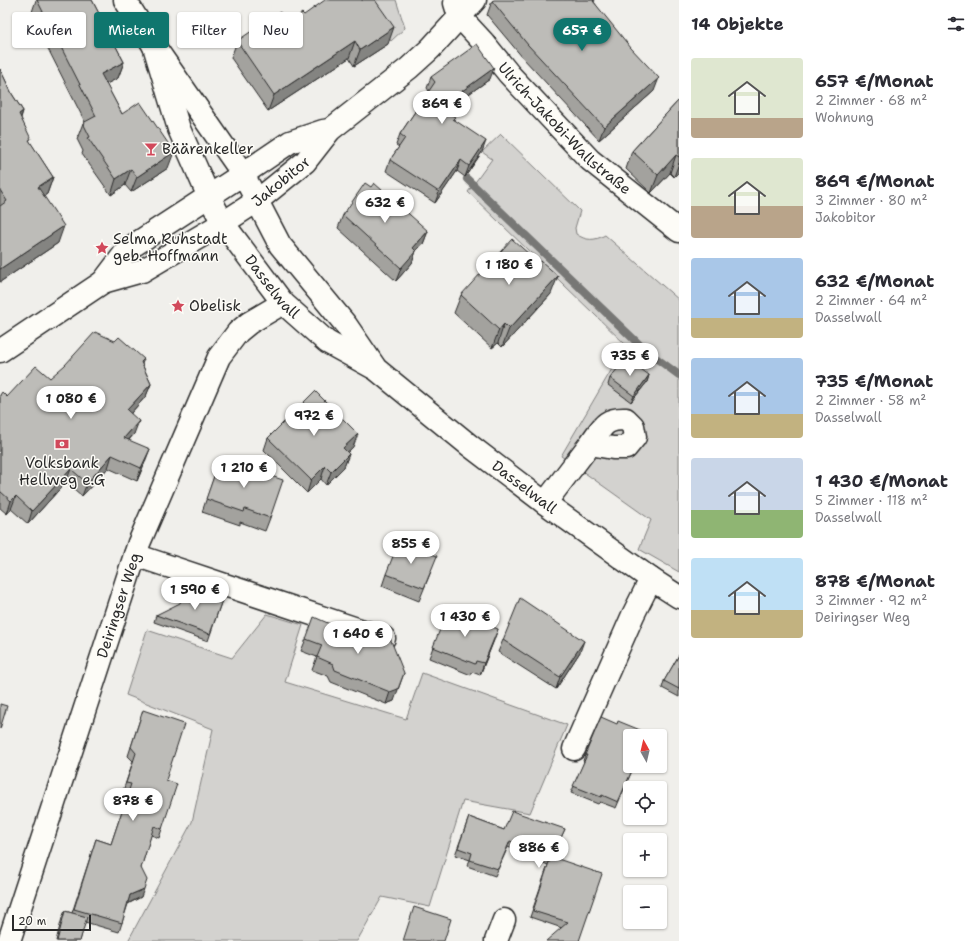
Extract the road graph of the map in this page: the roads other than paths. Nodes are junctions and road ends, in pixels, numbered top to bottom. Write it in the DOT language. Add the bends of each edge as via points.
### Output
graph roads {
  1 [pos="125,0"];
  2 [pos="475,0"];
  3 [pos="456,8"];
  4 [pos="133,12"];
  5 [pos="155,48"];
  6 [pos="155,48"];
  7 [pos="330,130"];
  8 [pos="243,174"];
  9 [pos="209,197"];
  10 [pos="257,201"];
  11 [pos="223,223"];
  12 [pos="679,231"];
  13 [pos="104,282"];
  14 [pos="283,303"];
  15 [pos="0,352"];
  16 [pos="376,369"];
  17 [pos="590,444"];
  18 [pos="545,503"];
  19 [pos="135,555"];
  20 [pos="652,579"];
  21 [pos="679,597"];
  22 [pos="384,638"];
  23 [pos="574,749"];
  24 [pos="504,920"];
  25 [pos="9,941"];
  26 [pos="496,941"];
  1 -- 4 [label="street"];
  2 -- 3 [label="street, Jakobitor"];
  3 -- 7 [label="street, Jakobitor" via="430,48 409,68"];
  3 -- 12 [label="street, Ulrich-Jakobi-Wallstraße" via="509,74 590,160"];
  5 -- 8 [label="street, Dasselwall"];
  6 -- 9 [label="street, Dasselwall" via="179,129"];
  7 -- 8 [label="street, Jakobitor" via="290,142"];
  7 -- 10 [label="street, Jakobitor" via="305,162"];
  8 -- 9 [label="street, Jakobitor"];
  8 -- 10 [label="street, Dasselwall"];
  9 -- 11 [label="street, Dasselwall"];
  9 -- 13 [label="street, Jakobitor" via="128,248"];
  10 -- 11 [label="street, Jakobitor"];
  10 -- 16 [label="street, Dasselwall" via="280,245 346,325"];
  11 -- 13 [label="street, Jakobitor" via="142,271"];
  11 -- 14 [label="street, Dasselwall"];
  13 -- 15 [label="street"];
  14 -- 16 [label="street, Dasselwall" via="327,342"];
  14 -- 19 [label="street, Deiringser Weg" via="248,323 219,357"];
  16 -- 18 [label="street, Dasselwall"];
  17 -- 18 [label="street"];
  18 -- 20 [label="street, Dasselwall"];
  19 -- 22 [label="street"];
  19 -- 25 [label="street, Deiringser Weg"];
  20 -- 21 [label="street, Dasselwall"];
  20 -- 23 [label="street" via="633,615"];
  24 -- 26 [label="street"];
}
